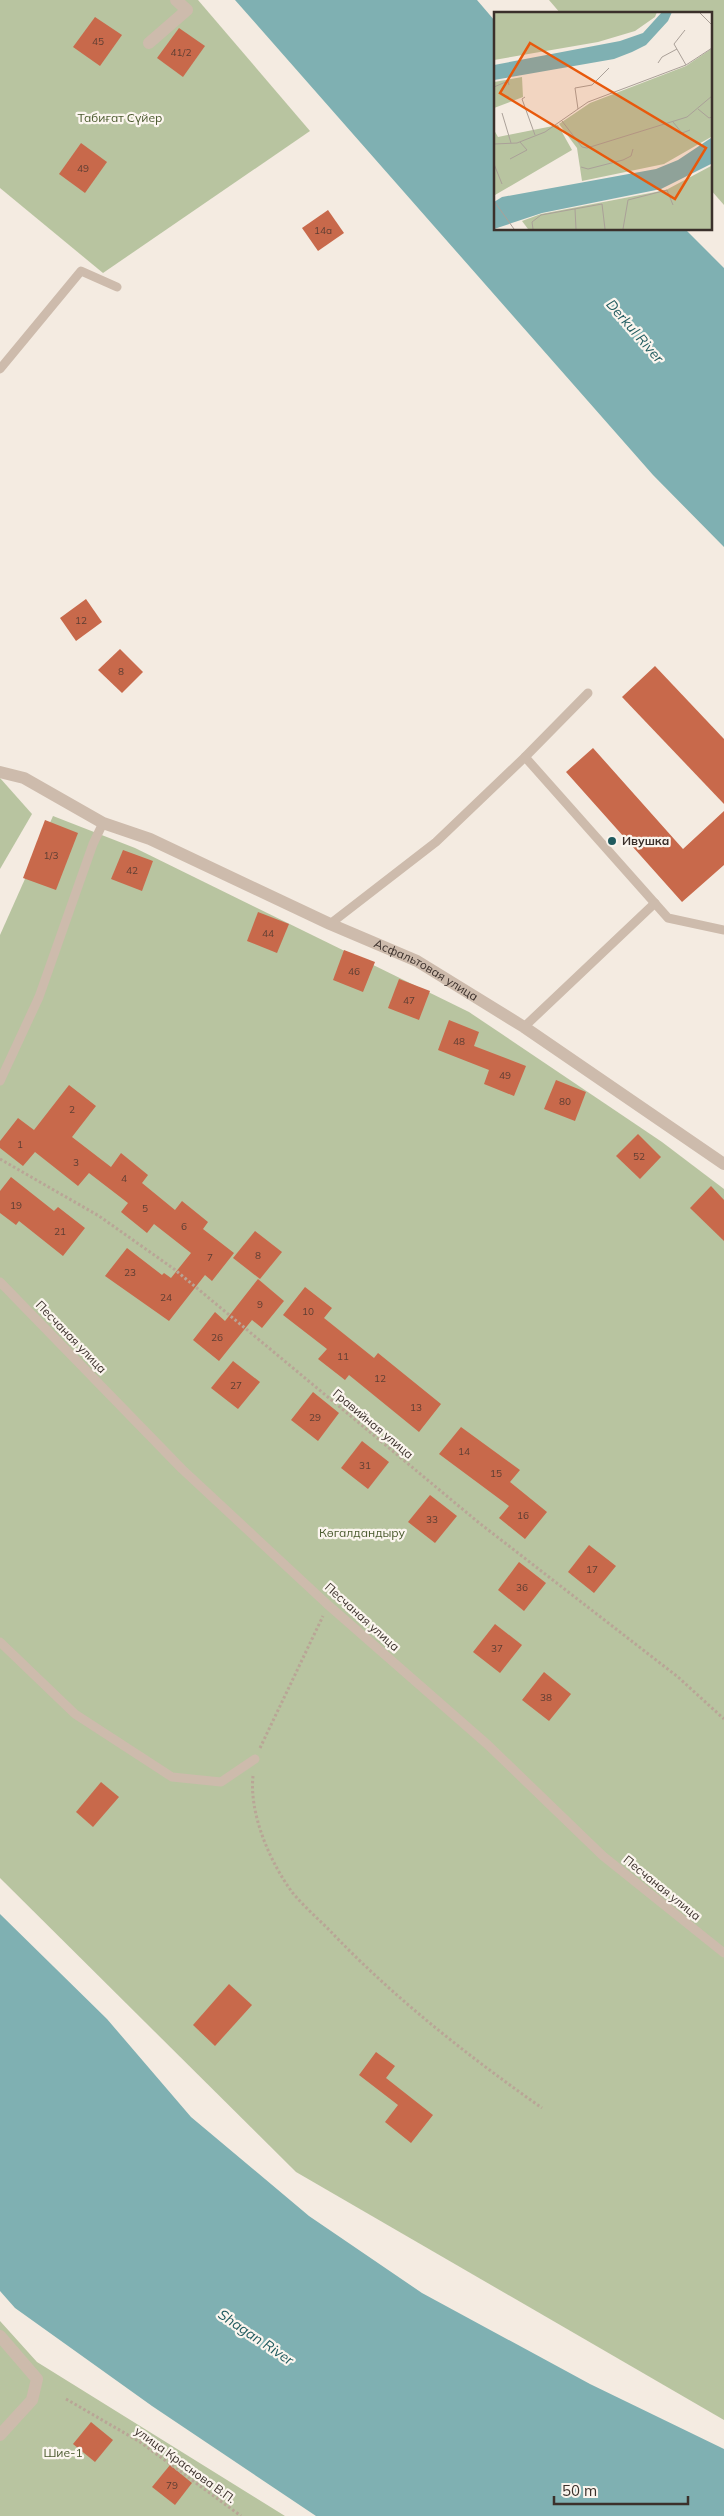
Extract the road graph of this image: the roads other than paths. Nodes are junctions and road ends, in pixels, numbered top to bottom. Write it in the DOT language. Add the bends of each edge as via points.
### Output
graph roads {
  1 [pos="176,0"];
  2 [pos="149,43"];
  3 [pos="117,287"];
  4 [pos="0,369"];
  5 [pos="588,693"];
  6 [pos="525,757"];
  7 [pos="0,772"];
  8 [pos="103,823"];
  9 [pos="655,903"];
  10 [pos="330,924"];
  11 [pos="724,930"];
  12 [pos="524,1026"];
  13 [pos="0,1081"];
  14 [pos="724,1164"];
  15 [pos="0,1282"];
  16 [pos="0,1642"];
  17 [pos="255,1758"];
  18 [pos="724,1953"];
  19 [pos="0,2336"];
  20 [pos="0,2435"];
  1 -- 2 [label="street" via="187,10"];
  3 -- 4 [label="lane" via="81,271"];
  5 -- 6 [label="lane"];
  6 -- 9 [label="lane"];
  6 -- 10 [label="lane" via="436,842"];
  7 -- 8 [label="street, Асфальтовая улица" via="24,778"];
  8 -- 10 [label="street, Асфальтовая улица" via="150,839"];
  8 -- 13 [label="lane" via="39,997"];
  9 -- 11 [label="lane" via="668,918"];
  9 -- 12 [label="lane"];
  10 -- 12 [label="street, Асфальтовая улица" via="417,961"];
  12 -- 14 [label="street, Асфальтовая улица"];
  15 -- 18 [label="lane, Песчаная улица" via="182,1469 327,1604 488,1745 603,1856"];
  16 -- 17 [label="lane" via="75,1714 172,1777 221,1782"];
  19 -- 20 [label="street" via="38,2379 32,2400"];
}
